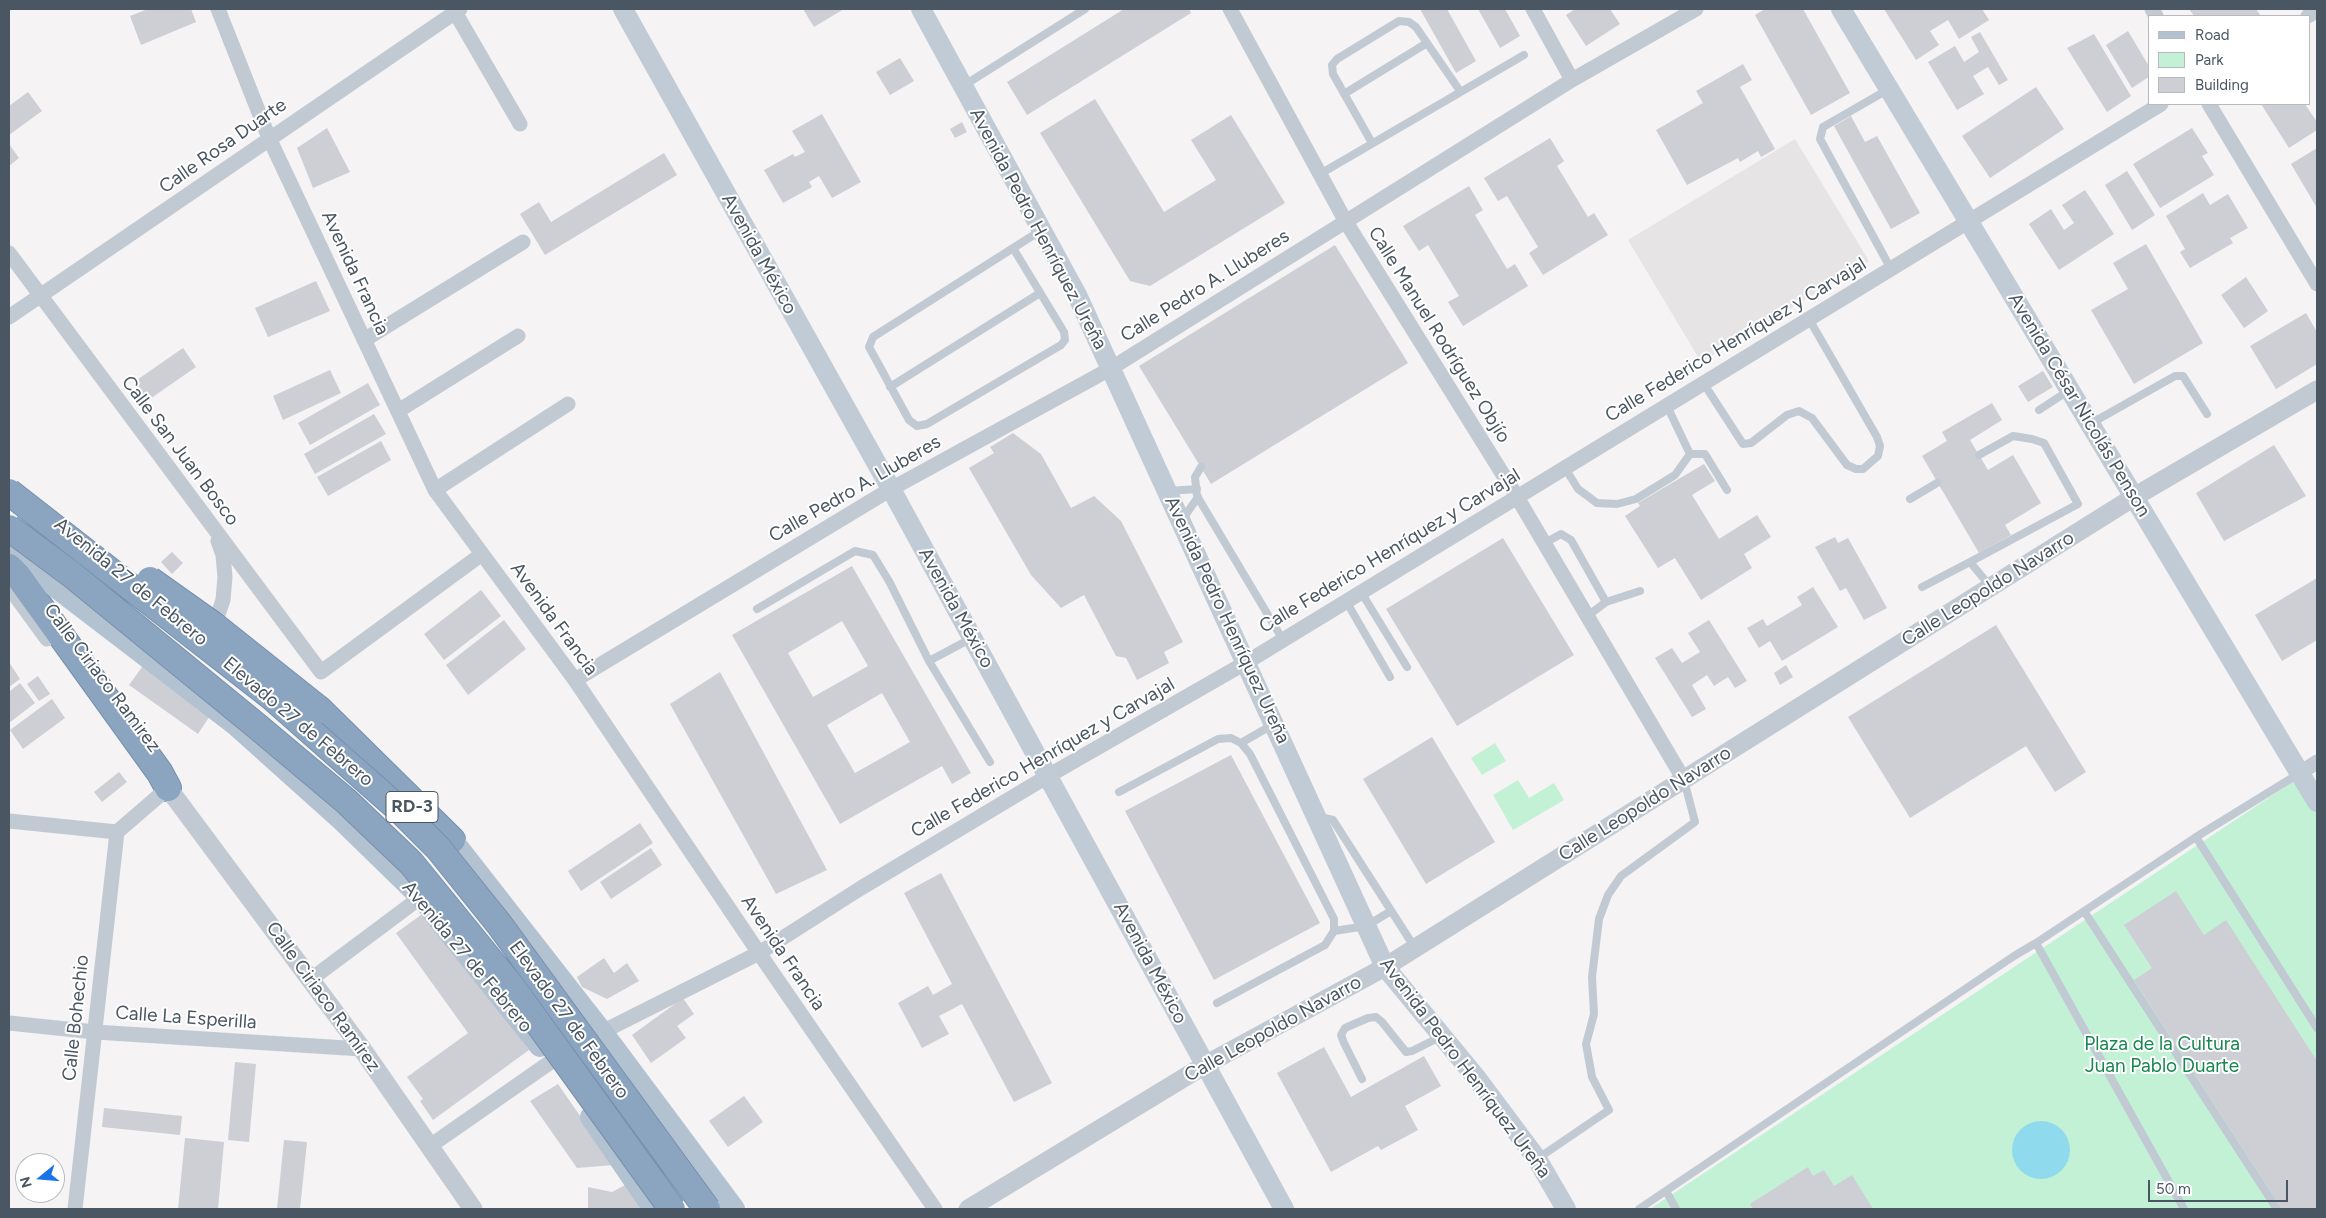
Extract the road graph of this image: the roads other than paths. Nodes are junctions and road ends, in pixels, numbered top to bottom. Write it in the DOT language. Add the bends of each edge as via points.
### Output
graph roads {
  1 [pos="218,9"];
  2 [pos="623,9"];
  3 [pos="921,9"];
  4 [pos="1085,9"];
  5 [pos="1230,9"];
  6 [pos="1533,9"];
  7 [pos="1696,9"];
  8 [pos="1841,9"];
  9 [pos="457,10"];
  10 [pos="1427,43"];
  11 [pos="1524,55"];
  12 [pos="1572,80"];
  13 [pos="964,86"];
  14 [pos="1889,89"];
  15 [pos="1460,91"];
  16 [pos="1344,94"];
  17 [pos="2159,105"];
  18 [pos="2210,105"];
  19 [pos="520,124"];
  20 [pos="269,138"];
  21 [pos="1372,143"];
  22 [pos="1320,174"];
  23 [pos="1968,221"];
  24 [pos="1346,222"];
  25 [pos="1042,230"];
  26 [pos="523,242"];
  27 [pos="1013,248"];
  28 [pos="9,253"];
  29 [pos="1891,269"];
  30 [pos="2317,284"];
  31 [pos="1040,293"];
  32 [pos="40,296"];
  33 [pos="9,317"];
  34 [pos="1809,320"];
  35 [pos="518,336"];
  36 [pos="364,340"];
  37 [pos="1110,369"];
  38 [pos="1704,384"];
  39 [pos="890,387"];
  40 [pos="2070,390"];
  41 [pos="2317,390"];
  42 [pos="568,404"];
  43 [pos="1667,406"];
  44 [pos="2039,410"];
  45 [pos="398,411"];
  46 [pos="2208,414"];
  47 [pos="2090,424"];
  48 [pos="1690,454"];
  49 [pos="1979,456"];
  50 [pos="1201,467"];
  51 [pos="1565,468"];
  52 [pos="1938,483"];
  53 [pos="9,486"];
  54 [pos="891,489"];
  55 [pos="435,490"];
  56 [pos="1727,490"];
  57 [pos="1167,491"];
  58 [pos="9,492"];
  59 [pos="1197,493"];
  60 [pos="1516,497"];
  61 [pos="2134,497"];
  62 [pos="1910,499"];
  63 [pos="1181,521"];
  64 [pos="9,528"];
  65 [pos="216,533"];
  66 [pos="1543,544"];
  67 [pos="9,551"];
  68 [pos="482,554"];
  69 [pos="1970,562"];
  70 [pos="9,567"];
  71 [pos="9,586"];
  72 [pos="1922,587"];
  73 [pos="1991,588"];
  74 [pos="1640,591"];
  75 [pos="1361,592"];
  76 [pos="1346,601"];
  77 [pos="1606,602"];
  78 [pos="757,609"];
  79 [pos="1586,617"];
  80 [pos="972,638"];
  81 [pos="1283,640"];
  82 [pos="207,643"];
  83 [pos="928,661"];
  84 [pos="1247,662"];
  85 [pos="1407,667"];
  86 [pos="1390,677"];
  87 [pos="575,680"];
  88 [pos="1275,724"];
  89 [pos="1241,743"];
  90 [pos="990,762"];
  91 [pos="2317,762"];
  92 [pos="2300,773"];
  93 [pos="1048,776"];
  94 [pos="1684,780"];
  95 [pos="168,788"];
  96 [pos="1120,792"];
  97 [pos="2317,802"];
  98 [pos="1316,815"];
  99 [pos="9,821"];
  100 [pos="117,832"];
  101 [pos="2196,837"];
  102 [pos="452,840"];
  103 [pos="421,897"];
  104 [pos="1391,911"];
  105 [pos="2084,911"];
  106 [pos="1366,926"];
  107 [pos="1334,931"];
  108 [pos="2036,944"];
  109 [pos="1415,948"];
  110 [pos="758,953"];
  111 [pos="1385,967"];
  112 [pos="310,980"];
  113 [pos="1217,1003"];
  114 [pos="9,1023"];
  115 [pos="2317,1028"];
  116 [pos="95,1032"];
  117 [pos="602,1032"];
  118 [pos="1442,1036"];
  119 [pos="362,1050"];
  120 [pos="552,1061"];
  121 [pos="1205,1065"];
  122 [pos="1362,1079"];
  123 [pos="430,1146"];
  124 [pos="1537,1159"];
  125 [pos="1666,1191"];
  126 [pos="75,1209"];
  127 [pos="473,1209"];
  128 [pos="654,1209"];
  129 [pos="672,1209"];
  130 [pos="707,1209"];
  131 [pos="734,1209"];
  132 [pos="935,1209"];
  133 [pos="968,1209"];
  134 [pos="1284,1209"];
  135 [pos="1566,1209"];
  136 [pos="1639,1209"];
  137 [pos="1676,1209"];
  138 [pos="2184,1209"];
  139 [pos="2277,1209"];
  1 -- 20 [label="street, Avenida Francia"];
  2 -- 54 [label="main road, Avenida México"];
  3 -- 13 [label="main road, Avenida Pedro Henríquez Ureña"];
  4 -- 13 [label="lane"];
  5 -- 22 [label="street, Calle Manuel Rodríguez Objío"];
  6 -- 12 [label="street"];
  7 -- 12 [label="street, Calle Pedro A. Lluberes"];
  8 -- 14 [label="main road, Avenida César Nicolás Penson"];
  9 -- 19 [label="street"];
  9 -- 20 [label="street, Calle Rosa Duarte"];
  10 -- 15 [label="lane"];
  10 -- 16 [label="lane"];
  10 -- 16 [label="lane" via="1409,22 1399,21 1337,58 1332,65 1333,74"];
  11 -- 15 [label="lane"];
  12 -- 24 [label="street, Calle Pedro A. Lluberes"];
  13 -- 25 [label="main road, Avenida Pedro Henríquez Ureña"];
  14 -- 23 [label="main road, Avenida César Nicolás Penson"];
  14 -- 29 [label="lane" via="1823,127 1820,140"];
  15 -- 21 [label="lane"];
  16 -- 21 [label="lane"];
  17 -- 23 [label="street, Calle Federico Henríquez y Carvajal"];
  18 -- 30 [label="street"];
  20 -- 32 [label="street, Calle Rosa Duarte"];
  20 -- 36 [label="street, Avenida Francia"];
  21 -- 22 [label="lane"];
  22 -- 24 [label="street, Calle Manuel Rodríguez Objío"];
  23 -- 29 [label="street, Calle Federico Henríquez y Carvajal"];
  23 -- 40 [label="main road, Avenida César Nicolás Penson"];
  24 -- 37 [label="street, Calle Pedro A. Lluberes"];
  24 -- 60 [label="street, Calle Manuel Rodríguez Objío"];
  25 -- 27 [label="lane"];
  25 -- 37 [label="main road, Avenida Pedro Henríquez Ureña" via="1077,295"];
  26 -- 36 [label="street"];
  27 -- 31 [label="lane"];
  27 -- 39 [label="lane" via="872,337 869,347"];
  28 -- 32 [label="street, Calle San Juan Bosco"];
  29 -- 34 [label="street, Calle Federico Henríquez y Carvajal"];
  31 -- 39 [label="lane"];
  31 -- 39 [label="lane" via="1064,332 1065,340 1061,345 927,424 917,426 909,420"];
  32 -- 33 [label="street, Calle Rosa Duarte"];
  32 -- 65 [label="street, Calle San Juan Bosco"];
  34 -- 38 [label="street, Calle Federico Henríquez y Carvajal"];
  34 -- 38 [label="lane" via="1877,437 1880,446 1878,456 1863,469 1856,470 1847,465 1812,418 1799,411 1787,415 1751,443 1743,444"];
  35 -- 45 [label="street"];
  36 -- 45 [label="street, Avenida Francia"];
  37 -- 54 [label="street, Calle Pedro A. Lluberes"];
  37 -- 57 [label="main road, Avenida Pedro Henríquez Ureña"];
  38 -- 43 [label="street, Calle Federico Henríquez y Carvajal"];
  40 -- 44 [label="lane"];
  40 -- 47 [label="main road, Avenida César Nicolás Penson"];
  41 -- 61 [label="street, Calle Leopoldo Navarro"];
  42 -- 55 [label="street"];
  43 -- 48 [label="lane"];
  43 -- 51 [label="street, Calle Federico Henríquez y Carvajal"];
  45 -- 55 [label="street, Avenida Francia"];
  46 -- 47 [label="lane" via="2183,376 2175,376"];
  47 -- 61 [label="main road, Avenida César Nicolás Penson"];
  48 -- 51 [label="lane" via="1675,475 1636,498 1617,504 1597,503 1578,489"];
  48 -- 56 [label="lane" via="1705,454"];
  49 -- 69 [label="lane" via="2013,436 2032,438 2044,444 2078,504"];
  50 -- 59 [label="lane" via="1195,477"];
  51 -- 60 [label="street, Calle Federico Henríquez y Carvajal"];
  52 -- 62 [label="lane"];
  53 -- 82 [label="main road, Avenida 27 de Febrero / RD-3"];
  53 -- 102 [label="highway, bridge" via="205,619 320,710"];
  54 -- 80 [label="main road, Avenida México"];
  54 -- 87 [label="street, Calle Pedro A. Lluberes"];
  55 -- 68 [label="street, Avenida Francia"];
  57 -- 59 [label="lane"];
  57 -- 63 [label="main road, Avenida Pedro Henríquez Ureña"];
  58 -- 130 [label="highway, Elevado 27 de Febrero / RD-3, bridge" via="272,698 401,811 438,848 499,924"];
  59 -- 63 [label="lane"];
  59 -- 81 [label="lane"];
  60 -- 66 [label="street, Calle Manuel Rodríguez Objío"];
  60 -- 75 [label="street, Calle Federico Henríquez y Carvajal"];
  61 -- 73 [label="street, Calle Leopoldo Navarro"];
  61 -- 92 [label="main road, Avenida César Nicolás Penson"];
  63 -- 84 [label="main road, Avenida Pedro Henríquez Ureña"];
  64 -- 129 [label="highway, Elevado 27 de Febrero / RD-3, bridge" via="71,574 280,746 346,801 411,862 512,987"];
  65 -- 68 [label="street, Calle San Juan Bosco" via="321,672"];
  65 -- 82 [label="street" via="223,555 224,592 217,622"];
  66 -- 77 [label="lane" via="1562,534 1571,540"];
  66 -- 79 [label="street, Calle Manuel Rodríguez Objío"];
  67 -- 103 [label="main road, Avenida 27 de Febrero" via="236,725 343,821"];
  68 -- 87 [label="street, Avenida Francia"];
  69 -- 72 [label="lane"];
  69 -- 73 [label="lane"];
  70 -- 95 [label="highway"];
  71 -- 95 [label="street, Calle Ciriaco Ramirez" via="143,767"];
  73 -- 94 [label="street, Calle Leopoldo Navarro"];
  74 -- 77 [label="lane"];
  75 -- 76 [label="street, Calle Federico Henríquez y Carvajal"];
  75 -- 85 [label="lane"];
  76 -- 81 [label="street, Calle Federico Henríquez y Carvajal"];
  76 -- 86 [label="lane"];
  77 -- 79 [label="lane"];
  78 -- 83 [label="lane" via="855,551 873,555"];
  79 -- 94 [label="street, Calle Manuel Rodríguez Objío"];
  80 -- 83 [label="lane"];
  80 -- 93 [label="main road, Avenida México"];
  81 -- 84 [label="street, Calle Federico Henríquez y Carvajal"];
  82 -- 102 [label="main road, Avenida 27 de Febrero / RD-3" via="323,731"];
  83 -- 90 [label="lane"];
  84 -- 88 [label="main road, Avenida Pedro Henríquez Ureña"];
  84 -- 93 [label="street, Calle Federico Henríquez y Carvajal"];
  87 -- 110 [label="street, Avenida Francia"];
  88 -- 89 [label="lane"];
  88 -- 98 [label="main road, Avenida Pedro Henríquez Ureña"];
  89 -- 96 [label="lane" via="1231,738 1218,739"];
  89 -- 107 [label="lane" via="1250,754 1334,919"];
  91 -- 92 [label="street"];
  92 -- 97 [label="main road, Avenida César Nicolás Penson"];
  92 -- 101 [label="lane"];
  93 -- 110 [label="street, Calle Federico Henríquez y Carvajal"];
  93 -- 121 [label="main road, Avenida México"];
  94 -- 109 [label="street, Calle Leopoldo Navarro"];
  94 -- 124 [label="lane" via="1695,822 1621,876 1608,895 1599,919 1592,977 1594,1014 1586,1044 1592,1077 1608,1110"];
  95 -- 100 [label="street"];
  95 -- 112 [label="street, Calle Ciriaco Ramírez"];
  98 -- 104 [label="lane" via="1333,820"];
  98 -- 106 [label="main road, Avenida Pedro Henríquez Ureña"];
  99 -- 100 [label="street"];
  100 -- 116 [label="street, Calle Bohechio"];
  101 -- 105 [label="lane"];
  101 -- 115 [label="lane"];
  102 -- 117 [label="main road, Avenida 27 de Febrero / RD-3"];
  103 -- 112 [label="street"];
  103 -- 120 [label="main road, Avenida 27 de Febrero"];
  104 -- 106 [label="lane"];
  104 -- 109 [label="lane"];
  105 -- 108 [label="lane"];
  105 -- 139 [label="lane"];
  106 -- 107 [label="lane"];
  106 -- 111 [label="main road, Avenida Pedro Henríquez Ureña"];
  107 -- 113 [label="lane" via="1325,945"];
  108 -- 125 [label="lane"];
  108 -- 138 [label="lane"];
  109 -- 111 [label="street, Calle Leopoldo Navarro"];
  110 -- 117 [label="street, Calle Federico Henríquez y Carvajal"];
  110 -- 132 [label="street, Avenida Francia"];
  111 -- 118 [label="main road, Avenida Pedro Henríquez Ureña"];
  111 -- 121 [label="street, Calle Leopoldo Navarro"];
  112 -- 119 [label="street, Calle Ciriaco Ramírez"];
  114 -- 116 [label="street, Calle La Esperilla"];
  116 -- 119 [label="street, Calle La Esperilla"];
  116 -- 126 [label="street, Calle Bohechio"];
  117 -- 120 [label="street, Calle Federico Henríquez y Carvajal"];
  117 -- 131 [label="main road, Avenida 27 de Febrero / RD-3"];
  118 -- 122 [label="lane" via="1406,1052 1376,1017 1345,1028 1341,1035"];
  118 -- 124 [label="main road, Avenida Pedro Henríquez Ureña"];
  119 -- 123 [label="street, Calle Ciriaco Ramírez"];
  120 -- 123 [label="street, Calle Federico Henríquez y Carvajal"];
  120 -- 128 [label="main road, Avenida 27 de Febrero"];
  121 -- 133 [label="street, Calle Leopoldo Navarro"];
  121 -- 134 [label="main road, Avenida México"];
  123 -- 127 [label="street, Calle Ciriaco Ramírez"];
  124 -- 135 [label="main road, Avenida Pedro Henríquez Ureña"];
  125 -- 136 [label="lane"];
  125 -- 137 [label="lane"];
}
